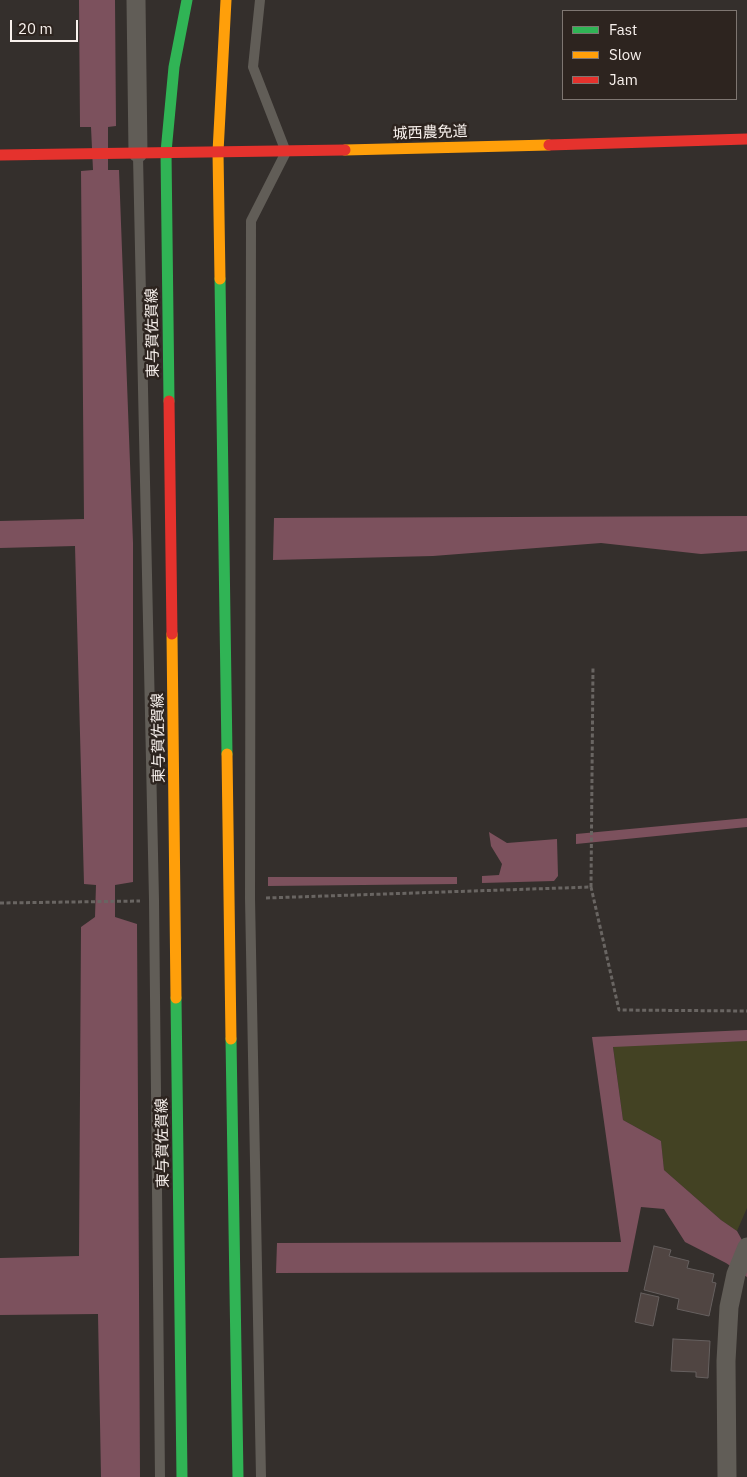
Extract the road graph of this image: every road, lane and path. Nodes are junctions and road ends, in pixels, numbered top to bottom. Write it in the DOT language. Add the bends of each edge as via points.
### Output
graph roads {
  1 [pos="136,0"];
  2 [pos="187,0"];
  3 [pos="226,0"];
  4 [pos="260,0"];
  5 [pos="747,139"];
  6 [pos="166,152"];
  7 [pos="218,152"];
  8 [pos="286,152"];
  9 [pos="138,153"];
  10 [pos="0,155"];
  11 [pos="593,667"];
  12 [pos="591,887"];
  13 [pos="250,898"];
  14 [pos="121,901"];
  15 [pos="0,903"];
  16 [pos="747,1011"];
  17 [pos="747,1247"];
  18 [pos="160,1477"];
  19 [pos="182,1477"];
  20 [pos="238,1477"];
  21 [pos="261,1477"];
  22 [pos="727,1477"];
  1 -- 9 [label="street"];
  2 -- 6 [label="main road, 東与賀佐賀線" via="174,67"];
  3 -- 7 [label="main road"];
  4 -- 8 [label="lane" via="253,67"];
  5 -- 8 [label="main road, 城西農免道"];
  6 -- 7 [label="main road, 城西農免道"];
  6 -- 9 [label="main road, 城西農免道"];
  6 -- 19 [label="main road, 東与賀佐賀線"];
  7 -- 8 [label="main road, 城西農免道"];
  7 -- 20 [label="main road"];
  8 -- 13 [label="lane" via="251,221"];
  9 -- 10 [label="main road, 城西農免道"];
  9 -- 18 [label="lane" via="154,900"];
  11 -- 12 [label="path"];
  12 -- 13 [label="path"];
  12 -- 16 [label="path" via="619,1010"];
  13 -- 21 [label="lane"];
  14 -- 15 [label="path"];
  17 -- 22 [label="street" via="736,1274 729,1307"];
}
